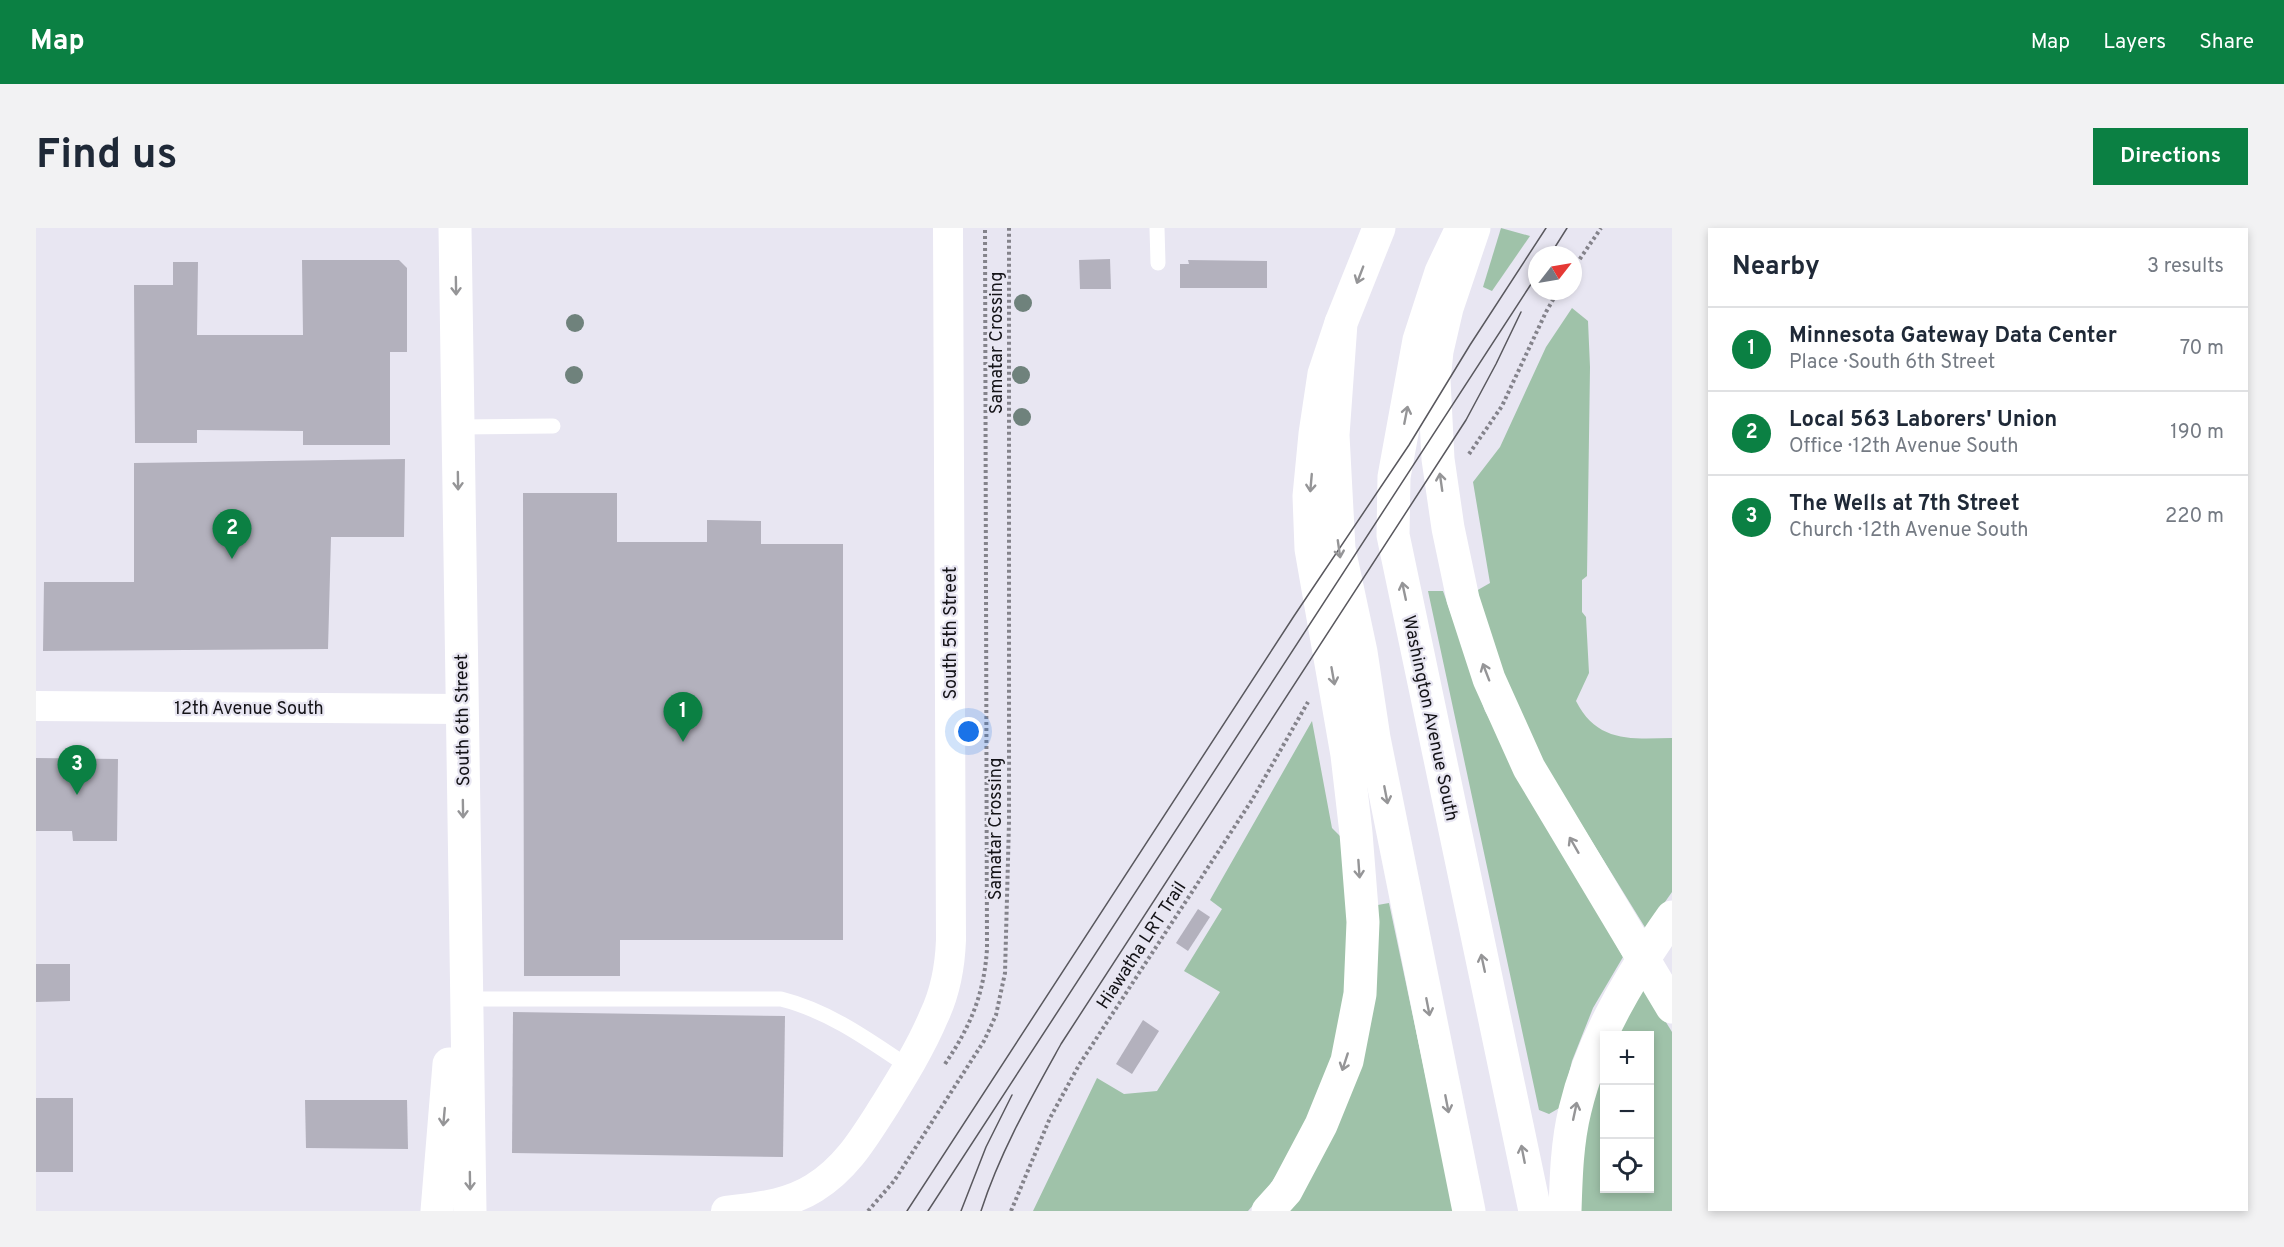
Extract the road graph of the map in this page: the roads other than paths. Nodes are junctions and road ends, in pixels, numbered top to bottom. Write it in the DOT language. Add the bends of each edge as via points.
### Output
graph roads {
  1 [pos="455,228"];
  2 [pos="948,228"];
  3 [pos="1156,228"];
  4 [pos="1379,228"];
  5 [pos="1462,228"];
  6 [pos="1474,228"];
  7 [pos="1158,263"];
  8 [pos="1341,323"];
  9 [pos="458,426"];
  10 [pos="553,426"];
  11 [pos="36,706"];
  12 [pos="461,709"];
  13 [pos="464,871"];
  14 [pos="1672,916"];
  15 [pos="1672,934"];
  16 [pos="1635,974"];
  17 [pos="466,999"];
  18 [pos="1672,1007"];
  19 [pos="909,1067"];
  20 [pos="437,1211"];
  21 [pos="470,1211"];
  22 [pos="726,1211"];
  23 [pos="1268,1211"];
  24 [pos="1469,1211"];
  25 [pos="1535,1211"];
  26 [pos="1565,1211"];
  1 -- 9 [label="main road, South 6th Street, one-way"];
  2 -- 19 [label="street, South 5th Street" via="951,940 947,975 935,1016"];
  3 -- 7 [label="lane"];
  4 -- 8 [label="main road, one-way"];
  25 -- 5 [label="main road, Washington Avenue South, one-way" via="1393,535 1394,477 1419,340 1441,272"];
  18 -- 6 [label="main road, one-way" via="1514,737 1480,655 1463,599 1438,459 1434,380 1447,308"];
  8 -- 23 [label="main road, one-way" via="1324,374 1309,496 1311,549 1347,755 1356,833 1363,922 1360,994 1347,1061 1321,1125 1286,1191"];
  8 -- 24 [label="main road, one-way" via="1333,435 1338,549"];
  9 -- 10 [label="lane"];
  9 -- 12 [label="main road, South 6th Street, one-way"];
  11 -- 12 [label="street, 12th Avenue South"];
  12 -- 13 [label="main road, South 6th Street, one-way"];
  13 -- 17 [label="main road, South 6th Street"];
  13 -- 20 [label="main road, one-way"];
  14 -- 16 [label="main road"];
  15 -- 16 [label="main road"];
  26 -- 16 [label="main road, one-way" via="1575,1110 1600,1034"];
  17 -- 19 [label="lane" via="781,999 855,1030"];
  17 -- 21 [label="main road, South 6th Street, one-way"];
  19 -- 22 [label="street, South 5th Street" via="862,1142 828,1178 796,1198"];
}
